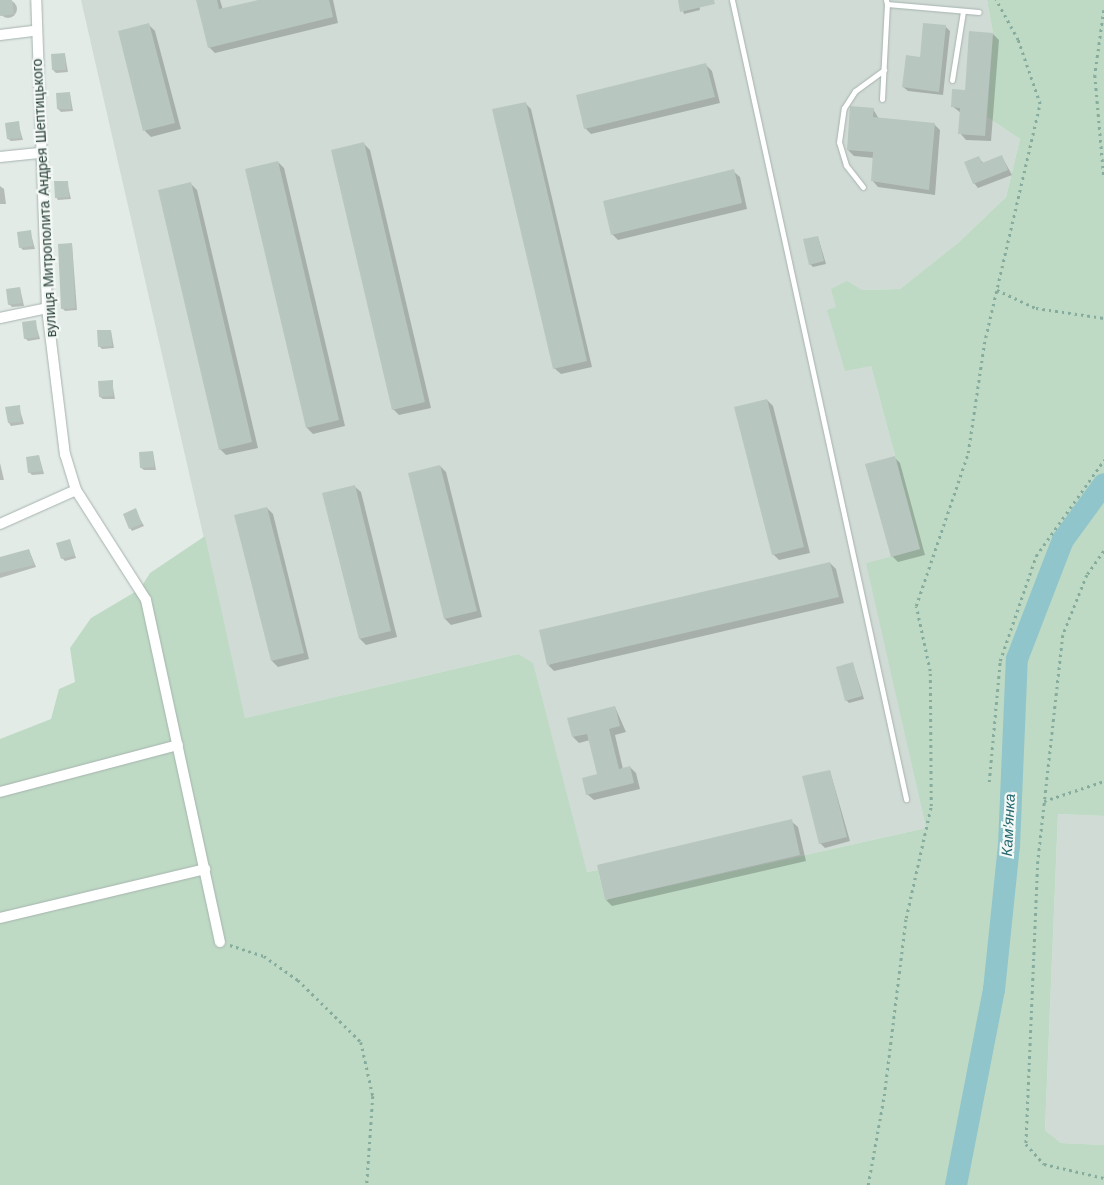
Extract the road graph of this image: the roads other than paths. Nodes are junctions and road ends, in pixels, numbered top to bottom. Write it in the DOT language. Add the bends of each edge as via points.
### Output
graph roads {
  1 [pos="36,0"];
  2 [pos="732,0"];
  3 [pos="887,2"];
  4 [pos="963,11"];
  5 [pos="979,12"];
  6 [pos="35,31"];
  7 [pos="0,35"];
  8 [pos="884,70"];
  9 [pos="952,80"];
  10 [pos="882,99"];
  11 [pos="39,153"];
  12 [pos="0,157"];
  13 [pos="863,187"];
  14 [pos="47,308"];
  15 [pos="0,318"];
  16 [pos="76,490"];
  17 [pos="0,524"];
  18 [pos="178,744"];
  19 [pos="0,792"];
  20 [pos="906,799"];
  21 [pos="205,869"];
  22 [pos="0,918"];
  23 [pos="220,942"];
  1 -- 6 [label="street, вулиця Митрополита Андрея Шептицького"];
  2 -- 20 [label="lane"];
  3 -- 4 [label="lane"];
  3 -- 8 [label="lane"];
  4 -- 5 [label="lane"];
  4 -- 9 [label="lane"];
  6 -- 7 [label="street"];
  6 -- 11 [label="street, вулиця Митрополита Андрея Шептицького"];
  8 -- 10 [label="lane"];
  8 -- 13 [label="lane" via="855,91 844,108 839,142 846,166"];
  11 -- 12 [label="street"];
  11 -- 14 [label="street, вулиця Митрополита Андрея Шептицького"];
  14 -- 15 [label="street"];
  14 -- 16 [label="street, вулиця Митрополита Андрея Шептицького" via="65,456"];
  16 -- 17 [label="street"];
  16 -- 18 [label="street, вулиця Митрополита Андрея Шептицького" via="146,600"];
  18 -- 19 [label="street"];
  18 -- 21 [label="street, вулиця Митрополита Андрея Шептицького"];
  21 -- 22 [label="street"];
  21 -- 23 [label="street, вулиця Митрополита Андрея Шептицького"];
}
